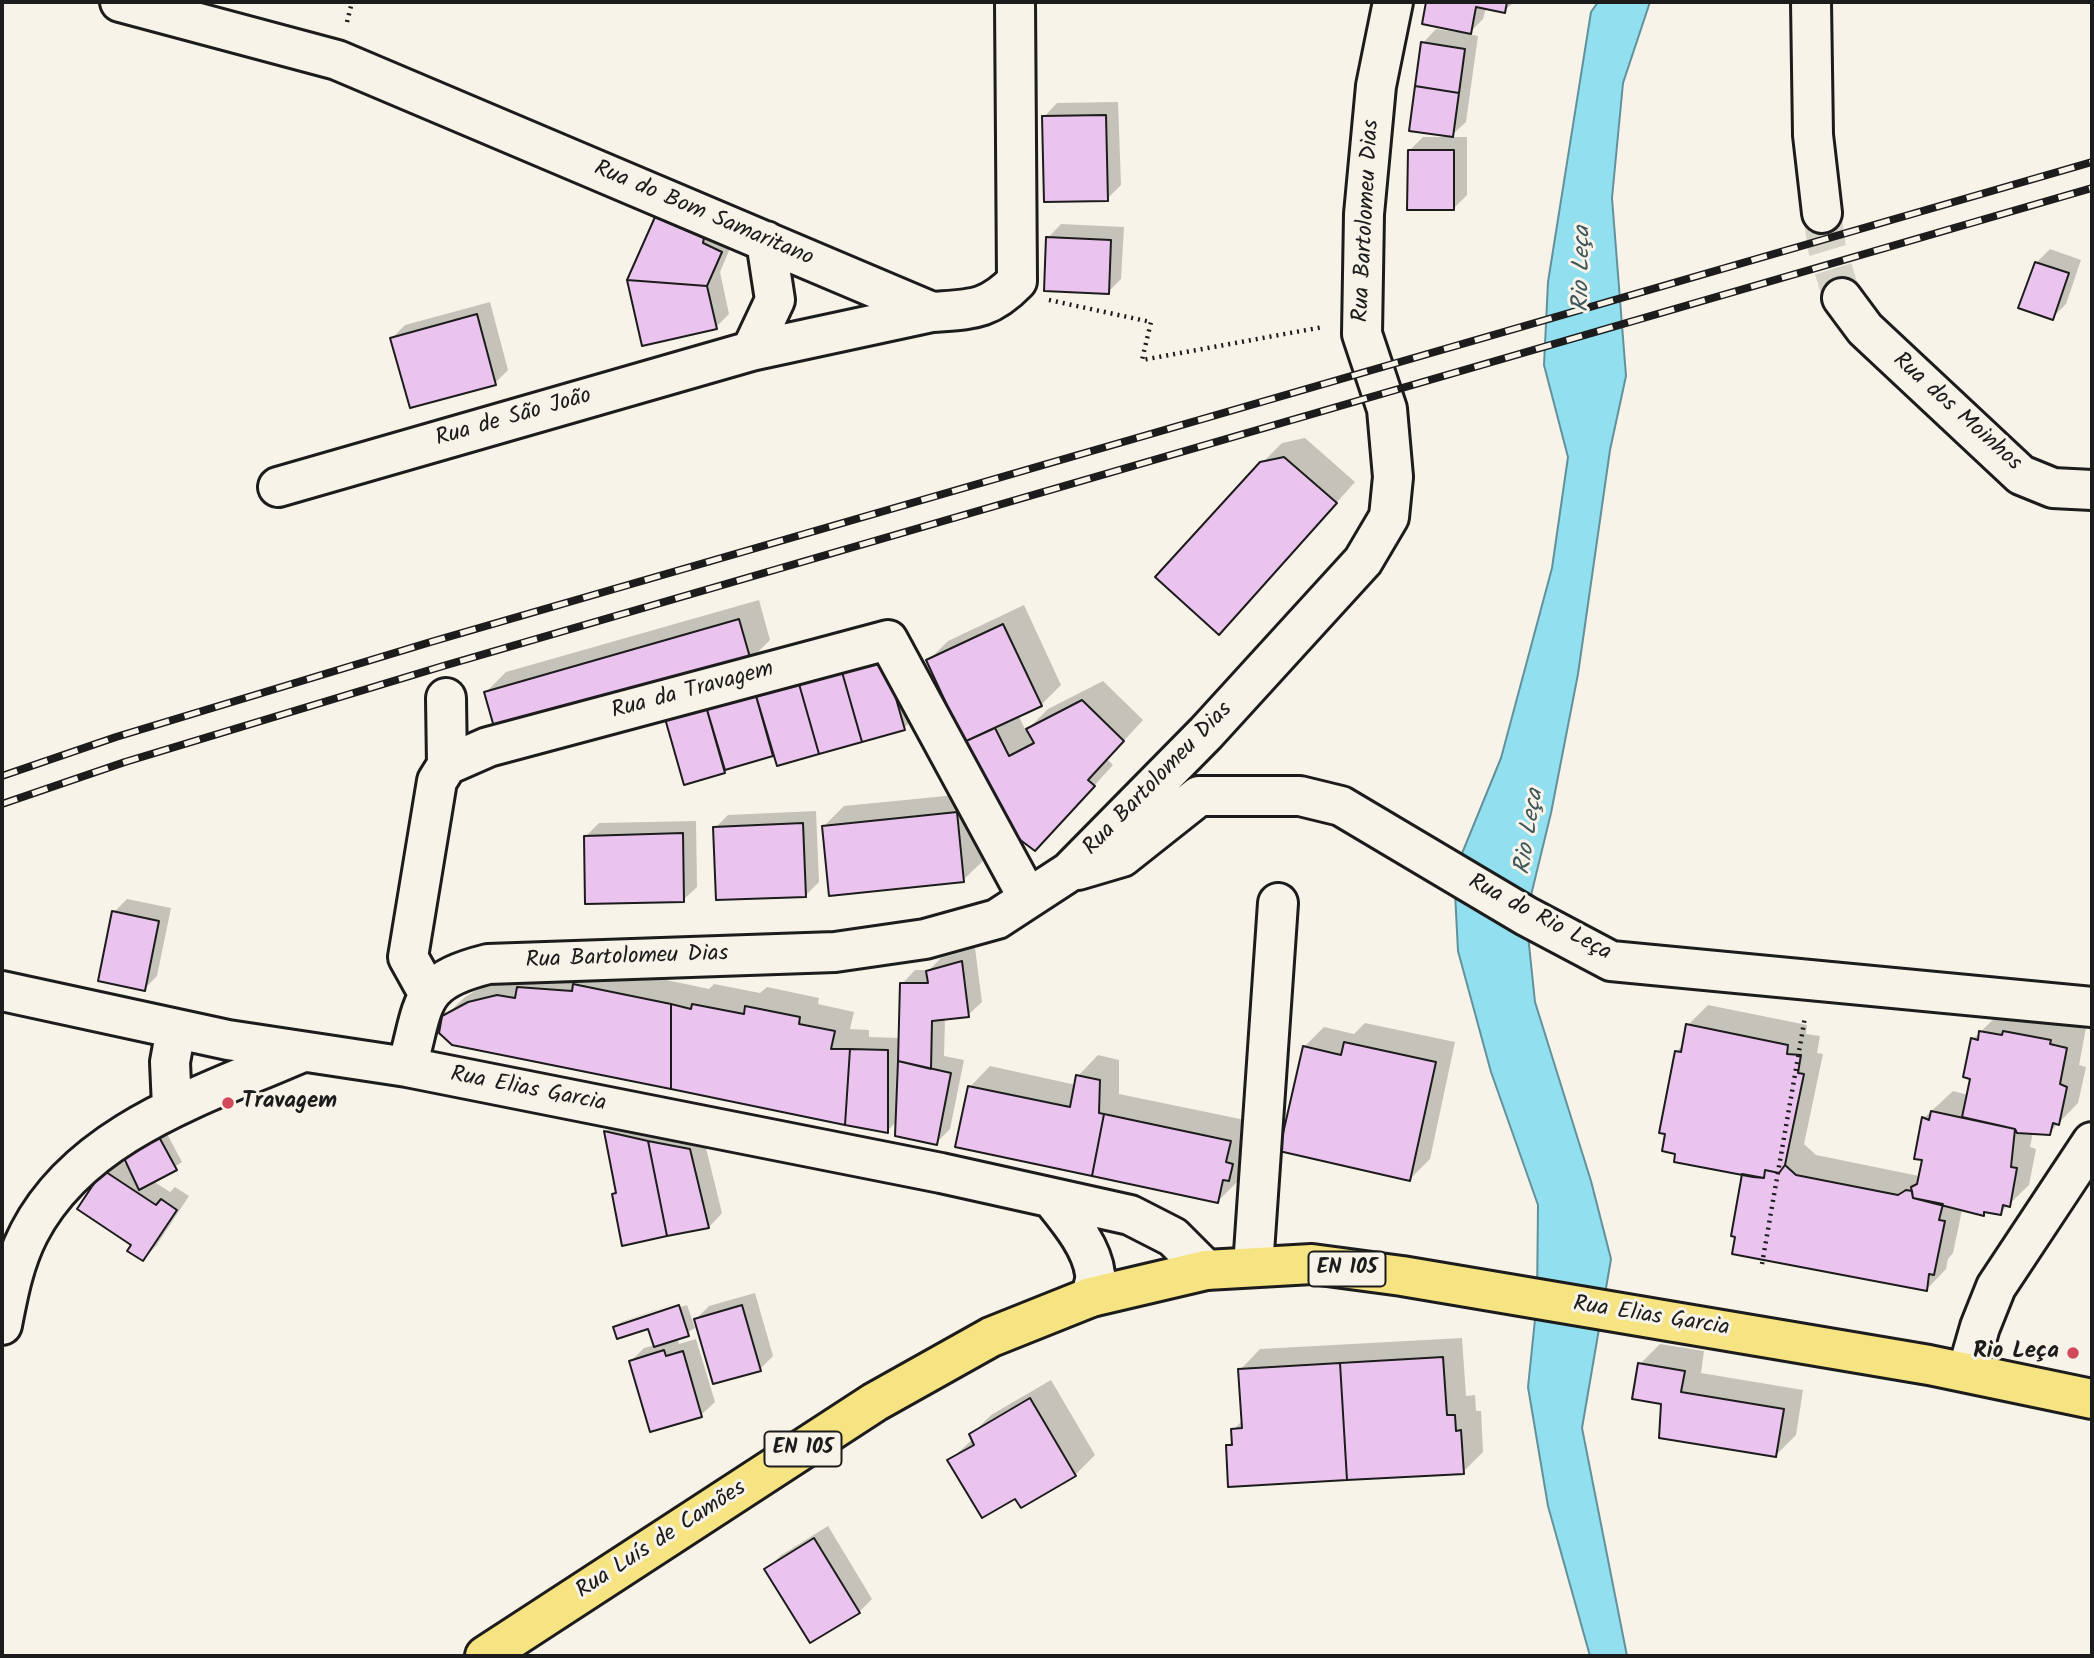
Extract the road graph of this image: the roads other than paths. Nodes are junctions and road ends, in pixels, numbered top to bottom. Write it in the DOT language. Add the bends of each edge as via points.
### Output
graph roads {
  1 [pos="120,2"];
  2 [pos="1015,2"];
  3 [pos="1393,2"];
  4 [pos="1811,2"];
  5 [pos="1822,213"];
  6 [pos="766,241"];
  7 [pos="1842,298"];
  8 [pos="932,312"];
  9 [pos="751,351"];
  10 [pos="278,487"];
  11 [pos="2092,490"];
  12 [pos="446,698"];
  13 [pos="447,765"];
  14 [pos="1069,872"];
  15 [pos="1028,898"];
  16 [pos="1278,903"];
  17 [pos="2,991"];
  18 [pos="428,993"];
  19 [pos="2092,1007"];
  20 [pos="176,1029"];
  21 [pos="300,1053"];
  22 [pos="407,1067"];
  23 [pos="172,1107"];
  24 [pos="2092,1142"];
  25 [pos="1053,1200"];
  26 [pos="1253,1267"];
  27 [pos="1206,1270"];
  28 [pos="1141,1285"];
  29 [pos="1091,1297"];
  30 [pos="2,1325"];
  31 [pos="1968,1373"];
  32 [pos="2092,1399"];
  33 [pos="485,1656"];
  1 -- 6 [label="street, Rua do Bom Samaritano" via="337,60"];
  2 -- 8 [label="street, Rua do Bom Samaritano" via="1017,281 1000,299 981,308"];
  3 -- 14 [label="street, Rua Bartolomeu Dias" via="1376,86 1364,214 1362,320 1362,334 1387,409 1394,477 1389,517 1363,561 1206,733"];
  4 -- 5 [label="street" via="1813,135"];
  6 -- 8 [label="street, Rua do Bom Samaritano"];
  6 -- 9 [label="street" via="775,300"];
  7 -- 11 [label="street, Rua dos Moinhos" via="1865,329 2021,475 2053,488"];
  8 -- 9 [label="street, Rua de São João"];
  9 -- 10 [label="street, Rua de São João"];
  12 -- 13 [label="street"];
  13 -- 15 [label="street, Rua da Travagem" via="488,747 888,640"];
  13 -- 18 [label="street" via="438,780 408,957"];
  14 -- 15 [label="street, Rua Bartolomeu Dias"];
  14 -- 19 [label="street, Rua do Rio Leça" via="1122,858 1199,796 1300,796 1340,806 1611,961"];
  15 -- 18 [label="street, Rua Bartolomeu Dias" via="997,919 925,939 835,952 488,964 453,973"];
  16 -- 26 [label="street"];
  17 -- 20 [label="street, Rua Elias Garcia"];
  18 -- 22 [label="street"];
  20 -- 21 [label="street, Rua Elias Garcia"];
  20 -- 23 [label="street" via="170,1062"];
  21 -- 22 [label="street, Rua Elias Garcia"];
  21 -- 23 [label="street"];
  22 -- 25 [label="street, Rua Elias Garcia" via="941,1173"];
  23 -- 30 [label="street" via="97,1155 62,1188 30,1232 13,1275"];
  24 -- 31 [label="street" via="1996,1287"];
  25 -- 27 [label="street, Rua Elias Garcia" via="1130,1215 1172,1237"];
  25 -- 29 [label="street" via="1084,1245 1095,1274"];
  26 -- 27 [label="main road, Rua Elias Garcia / EN 105"];
  26 -- 31 [label="main road, Rua Elias Garcia / EN 105" via="1311,1264"];
  27 -- 28 [label="main road, Rua Elias Garcia / EN 105"];
  28 -- 29 [label="main road, Rua Luís de Camões / EN 105"];
  29 -- 33 [label="main road, Rua Luís de Camões / EN 105" via="991,1337 875,1402"];
  31 -- 32 [label="main road, Rua Elias Garcia / EN 105"];
}
